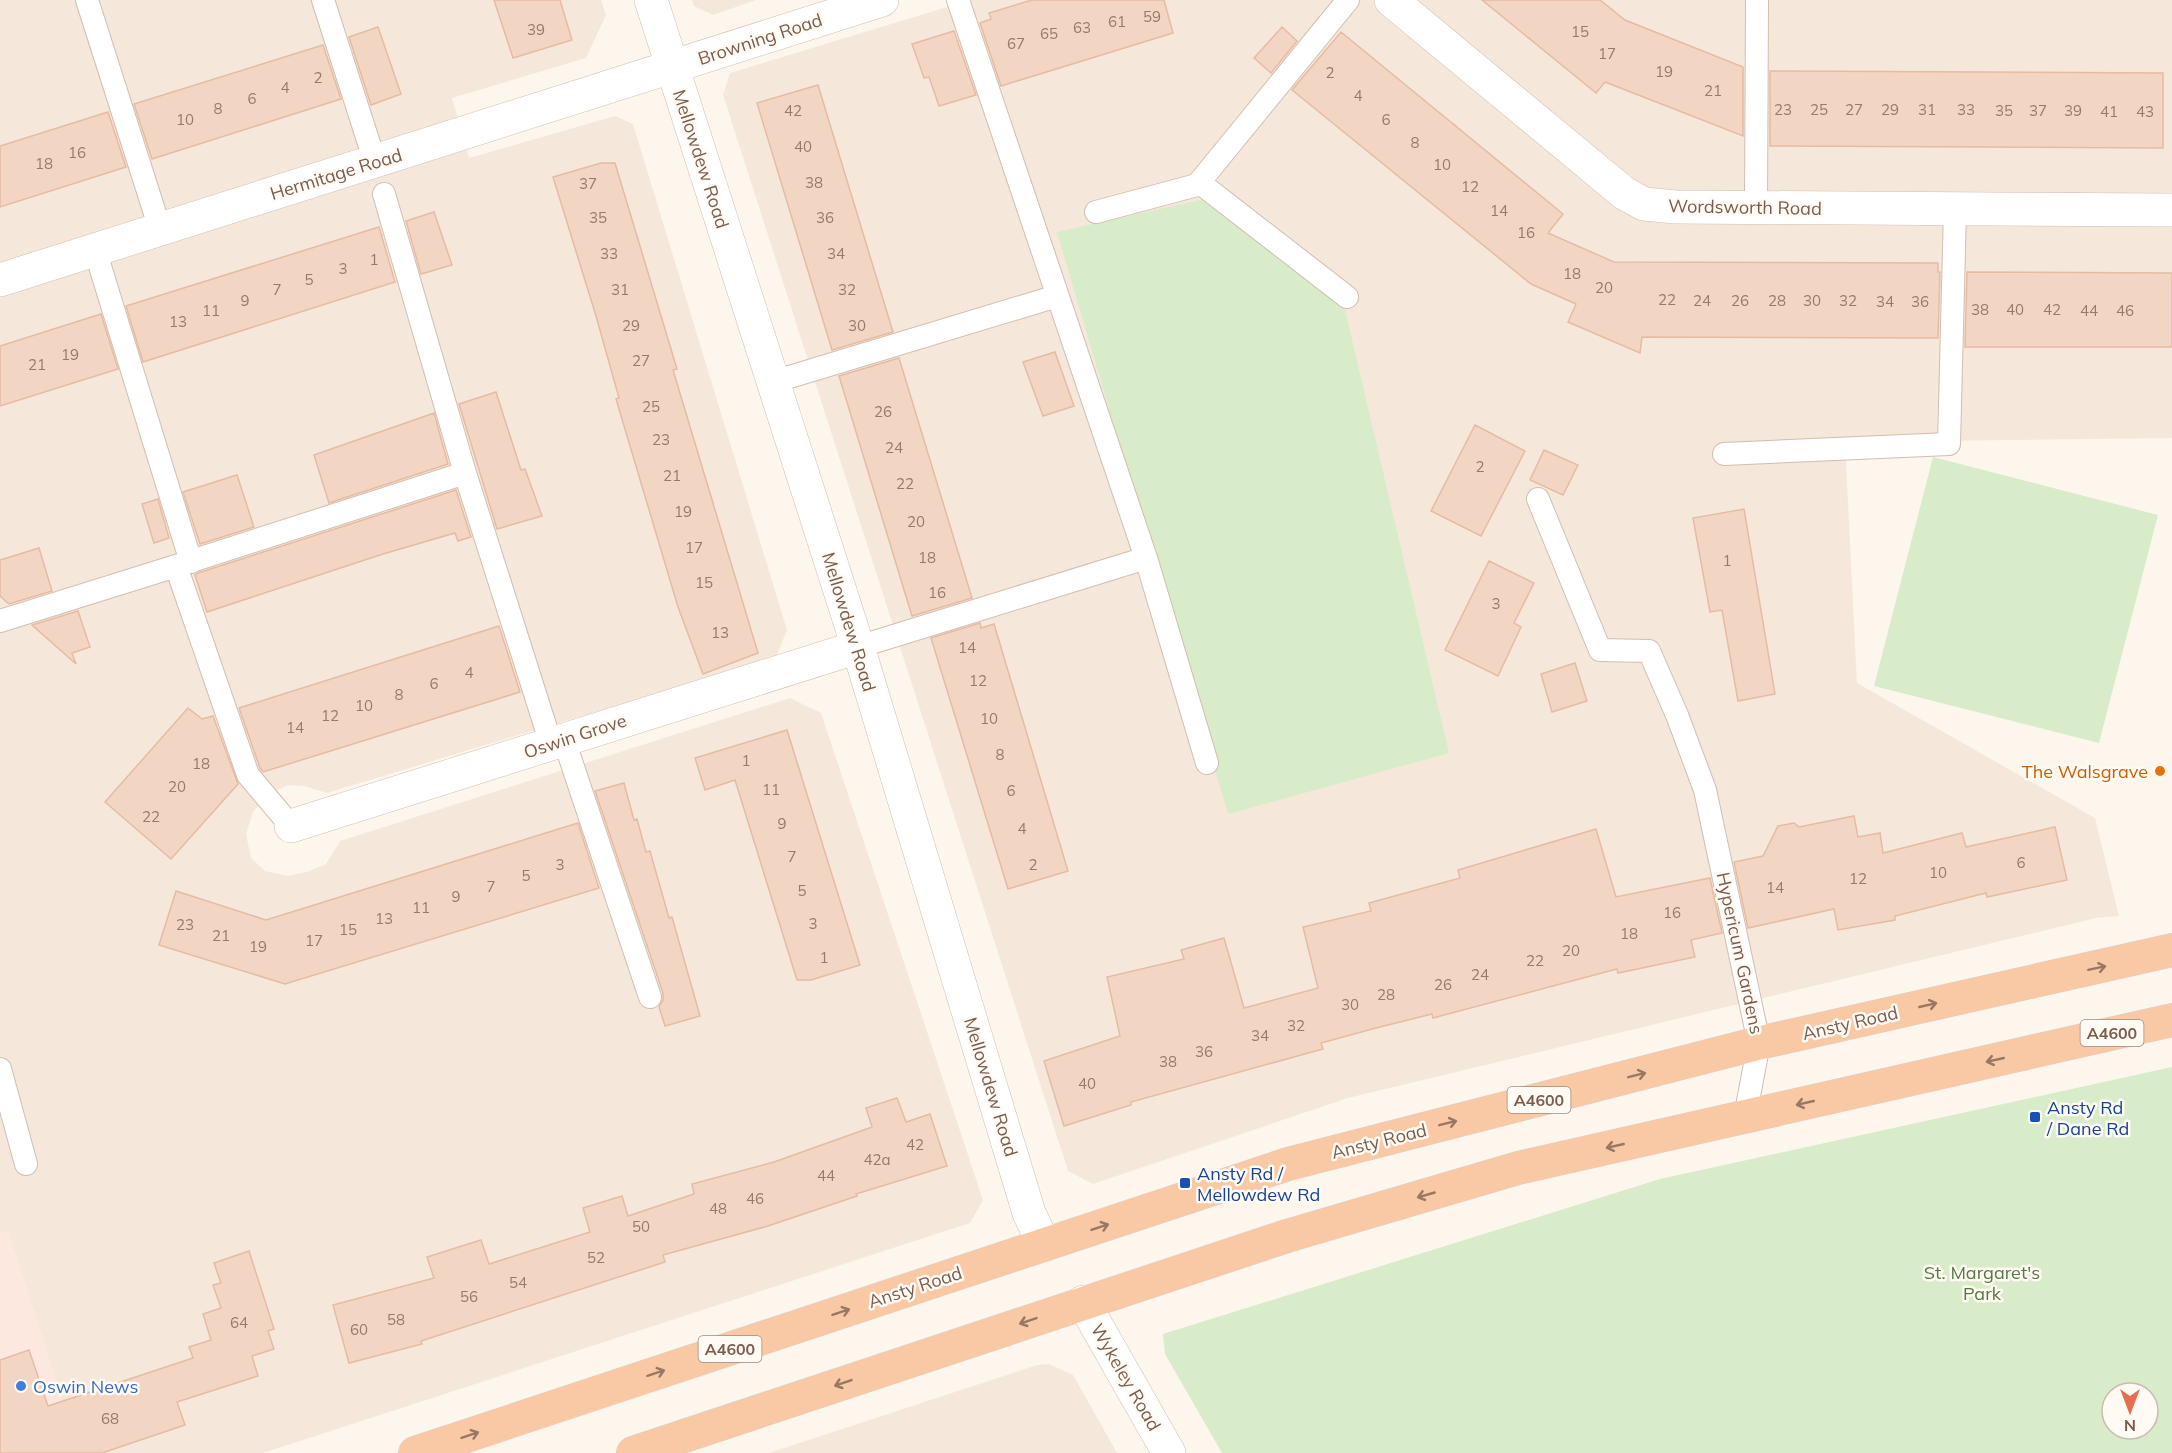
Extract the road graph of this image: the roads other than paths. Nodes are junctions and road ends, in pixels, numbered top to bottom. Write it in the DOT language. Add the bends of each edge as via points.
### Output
graph roads {
  1 [pos="87,0"];
  2 [pos="323,0"];
  3 [pos="651,0"];
  4 [pos="882,0"];
  5 [pos="958,0"];
  6 [pos="1348,0"];
  7 [pos="1390,0"];
  8 [pos="1757,0"];
  9 [pos="672,68"];
  10 [pos="375,162"];
  11 [pos="1200,183"];
  12 [pos="384,194"];
  13 [pos="1756,208"];
  14 [pos="1955,210"];
  15 [pos="2172,210"];
  16 [pos="1096,212"];
  17 [pos="160,229"];
  18 [pos="95,250"];
  19 [pos="0,280"];
  20 [pos="1057,296"];
  21 [pos="1347,297"];
  22 [pos="773,382"];
  23 [pos="1724,454"];
  24 [pos="465,473"];
  25 [pos="1538,499"];
  26 [pos="1146,558"];
  27 [pos="183,564"];
  28 [pos="0,621"];
  29 [pos="858,647"];
  30 [pos="557,742"];
  31 [pos="1207,763"];
  32 [pos="291,826"];
  33 [pos="2166,953"];
  34 [pos="650,997"];
  35 [pos="2172,1020"];
  36 [pos="1759,1043"];
  37 [pos="0,1069"];
  38 [pos="1745,1117"];
  39 [pos="26,1164"];
  40 [pos="1044,1245"];
  41 [pos="1083,1302"];
  42 [pos="415,1453"];
  43 [pos="633,1453"];
  44 [pos="1169,1453"];
  1 -- 17 [label="lane"];
  2 -- 10 [label="lane"];
  3 -- 9 [label="street, Mellowdew Road"];
  4 -- 9 [label="street, Browning Road"];
  5 -- 20 [label="lane"];
  6 -- 11 [label="lane"];
  7 -- 13 [label="street, Wordsworth Road" via="1624,193 1644,204"];
  8 -- 13 [label="lane"];
  9 -- 10 [label="street, Hermitage Road"];
  9 -- 22 [label="street, Mellowdew Road"];
  10 -- 17 [label="street, Hermitage Road"];
  11 -- 16 [label="lane"];
  11 -- 21 [label="lane"];
  12 -- 24 [label="lane"];
  13 -- 14 [label="street, Wordsworth Road"];
  14 -- 15 [label="street, Wordsworth Road"];
  14 -- 23 [label="lane" via="1948,444"];
  17 -- 18 [label="street, Hermitage Road"];
  18 -- 19 [label="street, Hermitage Road"];
  18 -- 27 [label="lane"];
  20 -- 22 [label="lane"];
  20 -- 26 [label="lane"];
  22 -- 29 [label="street, Mellowdew Road"];
  24 -- 27 [label="lane"];
  24 -- 30 [label="lane"];
  25 -- 36 [label="lane, Hypericum Gardens" via="1600,650 1649,651 1677,715 1705,790"];
  26 -- 29 [label="lane"];
  26 -- 31 [label="lane"];
  27 -- 28 [label="lane"];
  27 -- 32 [label="lane" via="248,775"];
  29 -- 30 [label="street, Oswin Grove"];
  29 -- 40 [label="street, Mellowdew Road" via="1029,1214"];
  30 -- 32 [label="street, Oswin Grove"];
  30 -- 34 [label="lane"];
  36 -- 33 [label="highway, Ansty Road / A4600, one-way"];
  35 -- 38 [label="highway, A4600, one-way"];
  36 -- 38 [label="lane, Hypericum Gardens"];
  40 -- 36 [label="highway, Ansty Road / A4600, one-way" via="1288,1164"];
  37 -- 39 [label="lane"];
  38 -- 41 [label="highway, A4600, one-way" via="1518,1168 1287,1236"];
  42 -- 40 [label="highway, Ansty Road / A4600, one-way"];
  41 -- 43 [label="highway, A4600, one-way"];
  41 -- 44 [label="street, Wykeley Road"];
}
